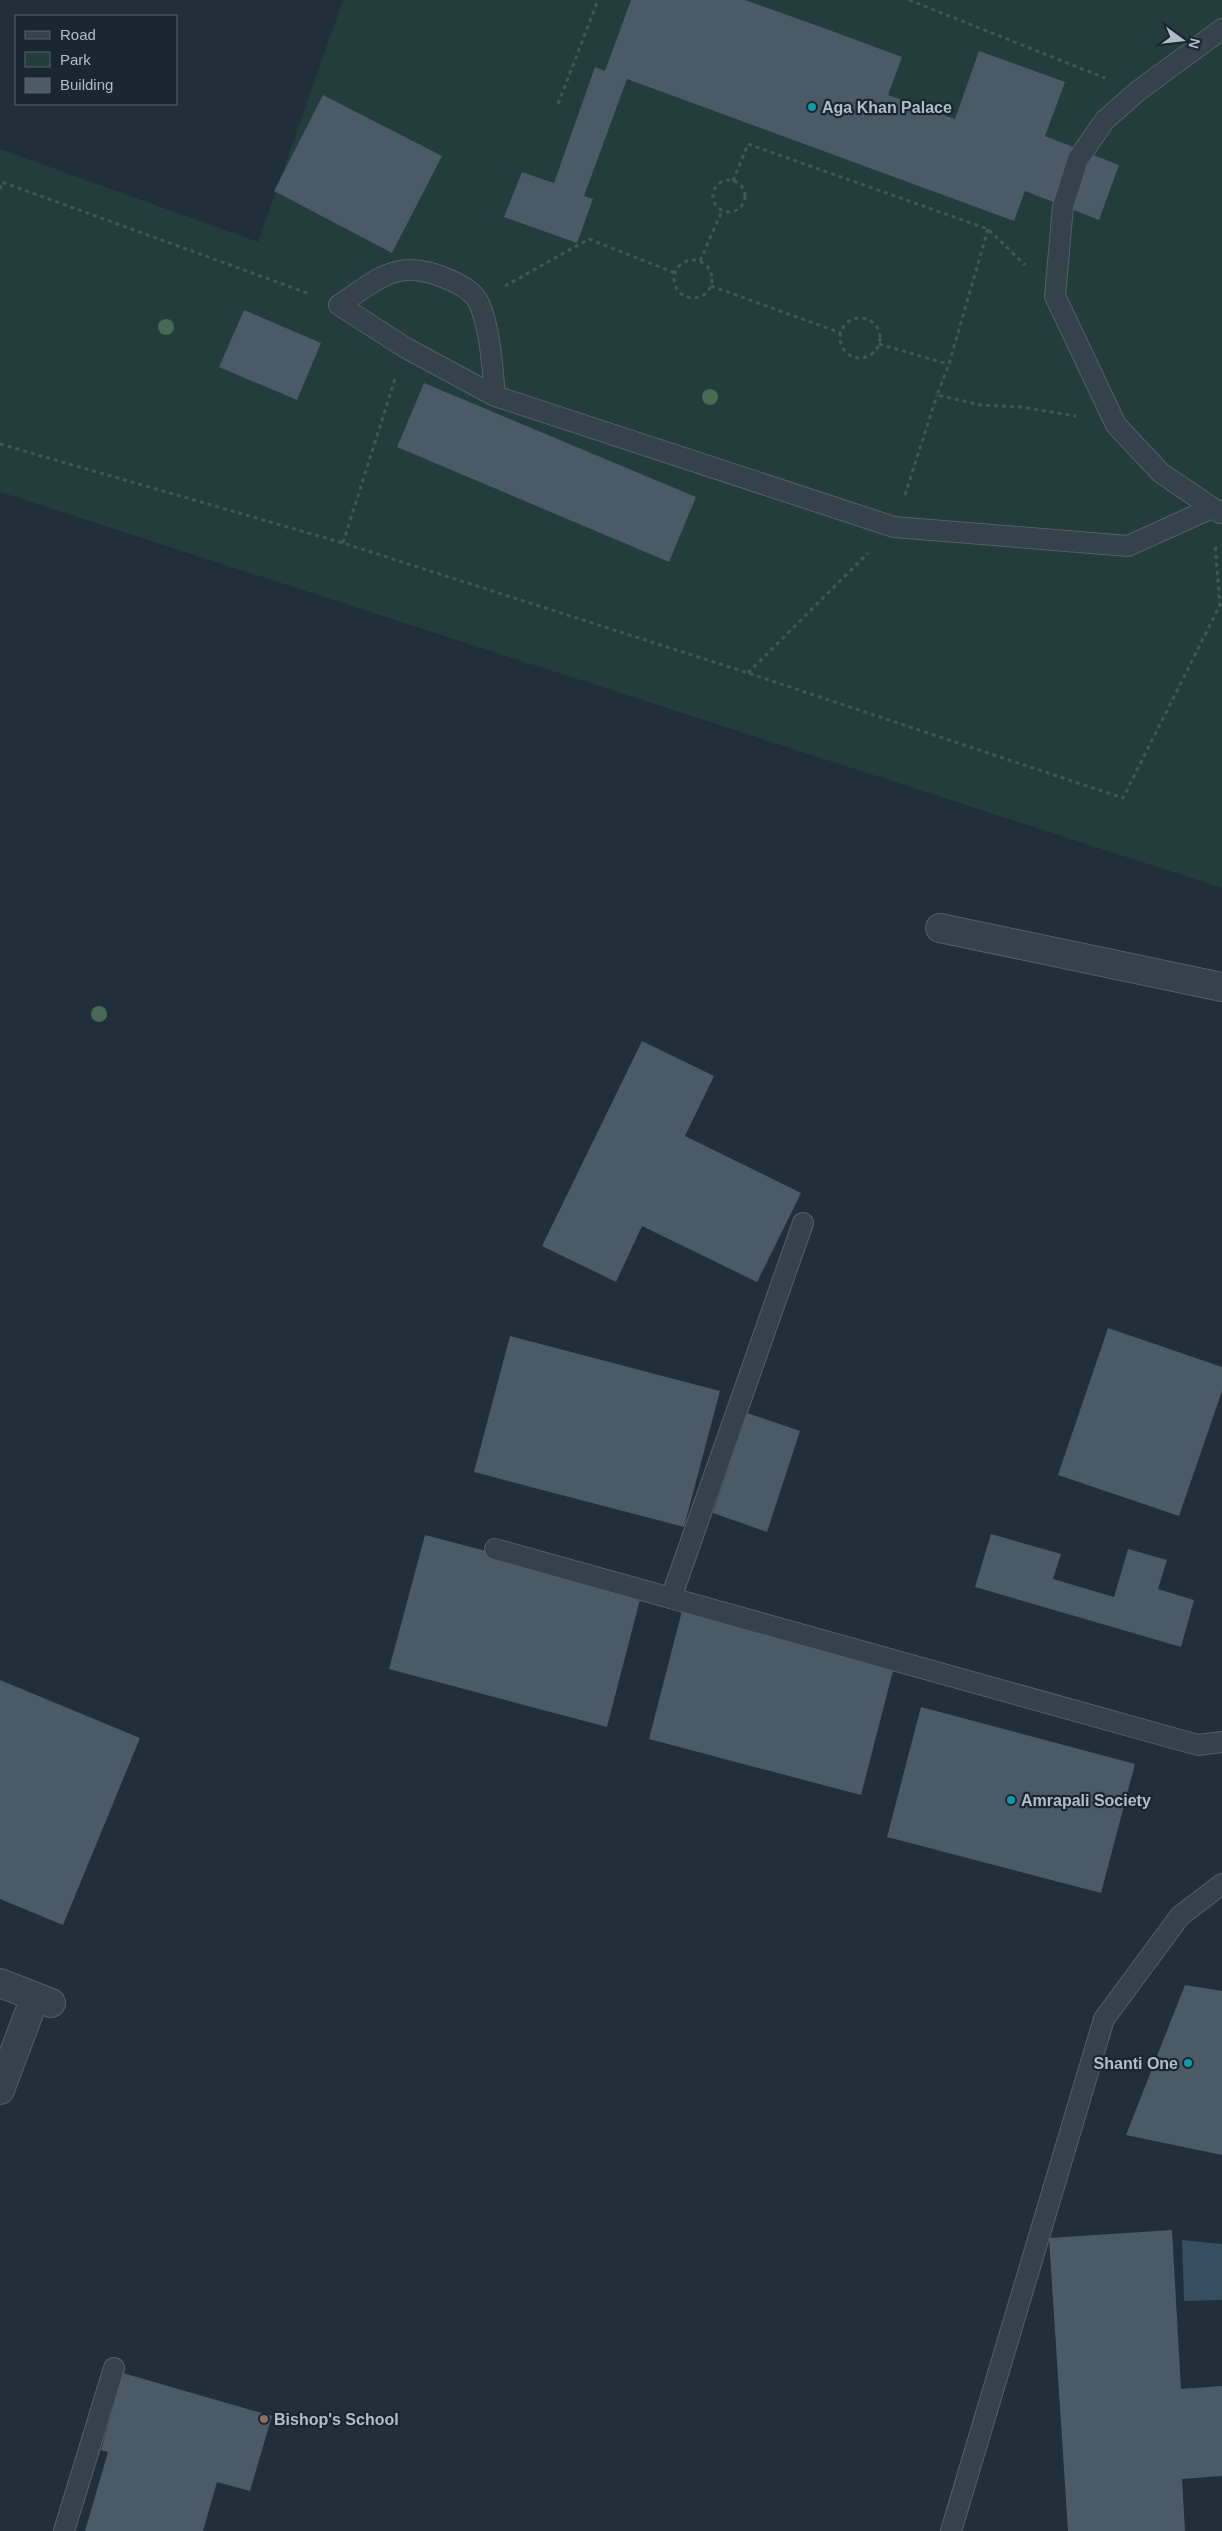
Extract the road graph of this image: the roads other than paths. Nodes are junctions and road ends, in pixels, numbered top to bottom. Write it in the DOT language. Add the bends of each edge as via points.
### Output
graph roads {
  1 [pos="1222,29"];
  2 [pos="495,396"];
  3 [pos="1217,511"];
  4 [pos="940,928"];
  5 [pos="1222,987"];
  6 [pos="803,1223"];
  7 [pos="495,1549"];
  8 [pos="670,1598"];
  9 [pos="1222,1742"];
  10 [pos="1222,1884"];
  11 [pos="0,1983"];
  12 [pos="8,2046"];
  13 [pos="0,2090"];
  14 [pos="114,2368"];
  15 [pos="64,2531"];
  16 [pos="951,2531"];
  1 -- 3 [label="lane" via="1138,91 1105,120 1078,159 1063,206 1055,296 1116,425 1161,473"];
  2 -- 2 [label="lane" via="488,329 478,300 464,286 436,274 406,268 380,278 339,305 406,348"];
  2 -- 3 [label="lane" via="894,527 1128,546"];
  4 -- 5 [label="street"];
  6 -- 8 [label="lane"];
  7 -- 8 [label="lane"];
  8 -- 9 [label="lane" via="1198,1745"];
  10 -- 16 [label="lane" via="1180,1916 1104,2019"];
  11 -- 12 [label="street" via="43,2000"];
  12 -- 13 [label="street"];
  14 -- 15 [label="lane"];
}
